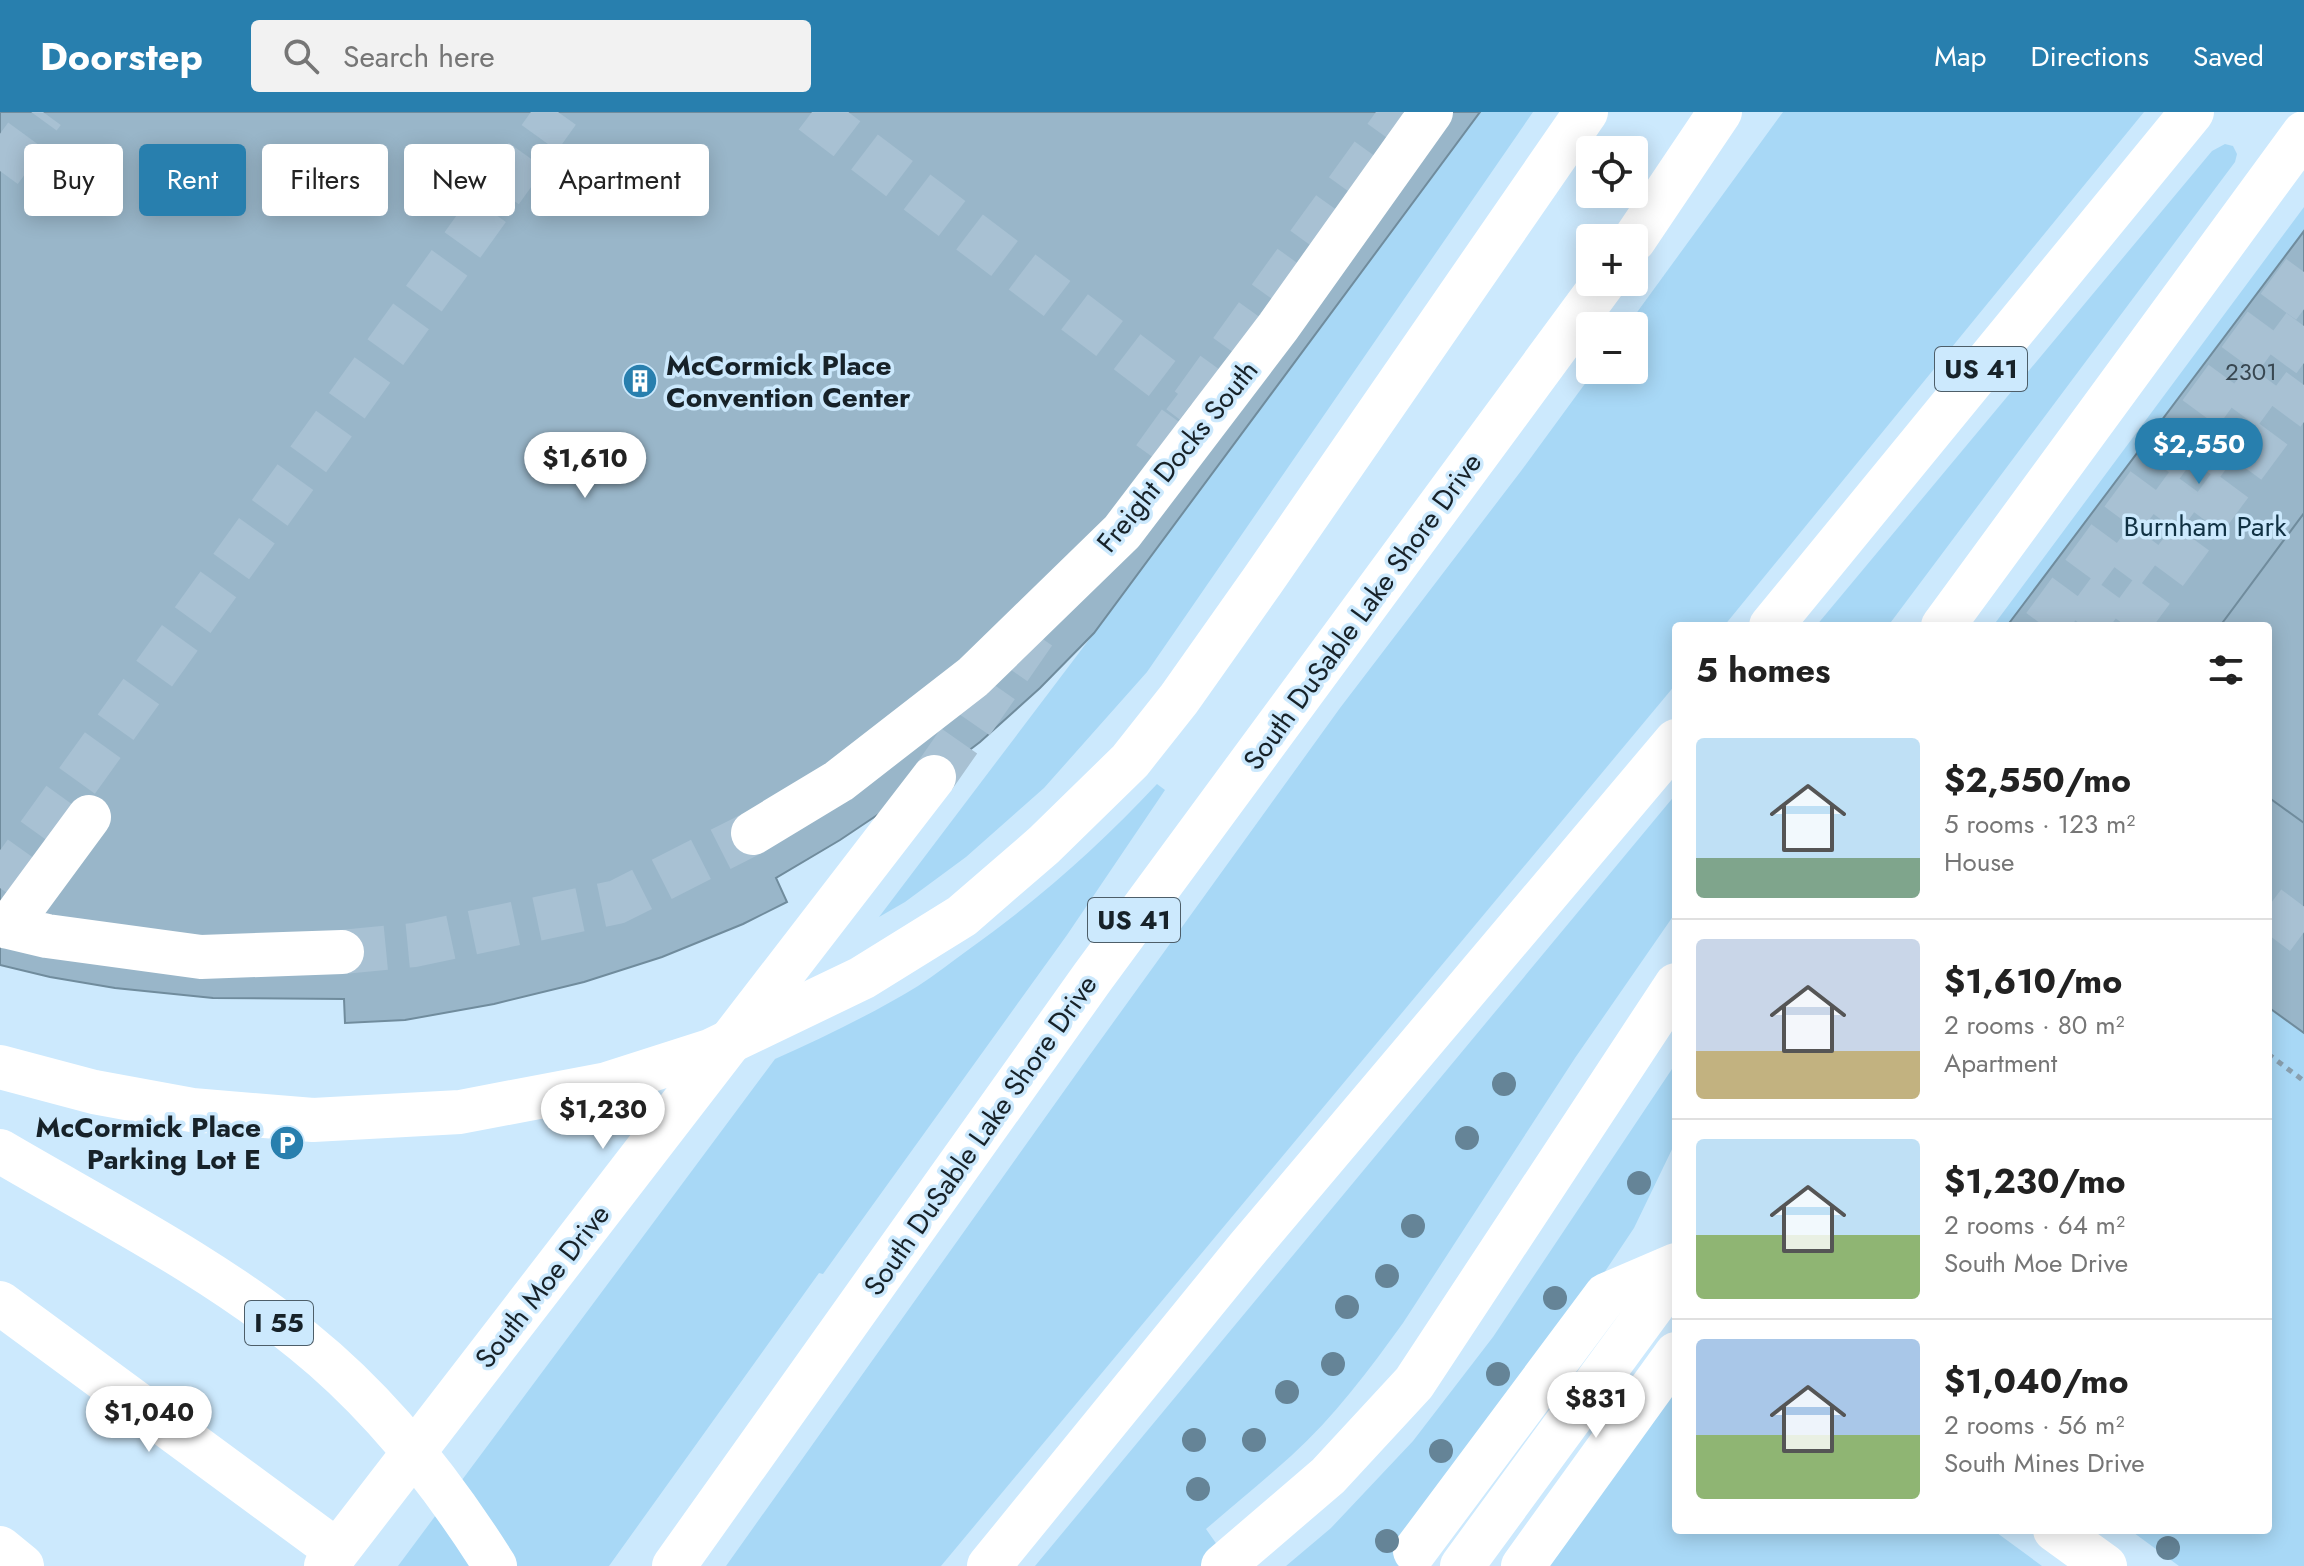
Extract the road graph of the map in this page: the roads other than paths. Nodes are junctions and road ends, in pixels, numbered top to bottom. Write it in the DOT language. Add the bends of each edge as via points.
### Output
graph roads {
  1 [pos="1431,112"];
  2 [pos="1586,112"];
  3 [pos="1720,112"];
  4 [pos="2192,112"];
  5 [pos="2304,133"];
  6 [pos="1645,224"];
  7 [pos="1594,296"];
  8 [pos="1774,622"];
  9 [pos="1946,622"];
  10 [pos="1672,746"];
  11 [pos="934,777"];
  12 [pos="89,817"];
  13 [pos="753,833"];
  14 [pos="4,926"];
  15 [pos="342,952"];
  16 [pos="1672,991"];
  17 [pos="0,1067"];
  18 [pos="0,1151"];
  19 [pos="1672,1267"];
  20 [pos="1672,1279"];
  21 [pos="0,1303"];
  22 [pos="1672,1360"];
  23 [pos="2061,1534"];
  24 [pos="0,1548"];
  25 [pos="1415,1551"];
  26 [pos="332,1559"];
  27 [pos="1226,1564"];
  28 [pos="22,1566"];
  29 [pos="495,1566"];
  30 [pos="674,1566"];
  31 [pos="989,1566"];
  32 [pos="1462,1566"];
  33 [pos="1523,1566"];
  34 [pos="2105,1566"];
  1 -- 13 [label="main road, Freight Docks South" via="1278,327 1122,532 973,677 839,781"];
  2 -- 17 [label="main road" via="1246,604 1130,761 962,916 862,978 710,1051 607,1084 460,1112 313,1120 192,1110"];
  3 -- 6 [label="main road"];
  4 -- 8 [label="main road, US 41"];
  5 -- 9 [label="main road"];
  7 -- 30 [label="main road, South DuSable Lake Shore Drive / US 41" via="1092,978"];
  10 -- 31 [label="main road" via="1248,1248"];
  11 -- 26 [label="main road, South Moe Drive"];
  12 -- 14 [label="main road"];
  14 -- 15 [label="main road" via="201,957"];
  16 -- 27 [label="main road" via="1414,1383 1328,1476"];
  18 -- 29 [label="main road, I 55" via="191,1263 304,1342 425,1465"];
  19 -- 25 [label="main road" via="1606,1295"];
  20 -- 32 [label="main road"];
  21 -- 26 [label="main road"];
  22 -- 33 [label="main road"];
  23 -- 34 [label="main road"];
  24 -- 28 [label="main road"];
}
